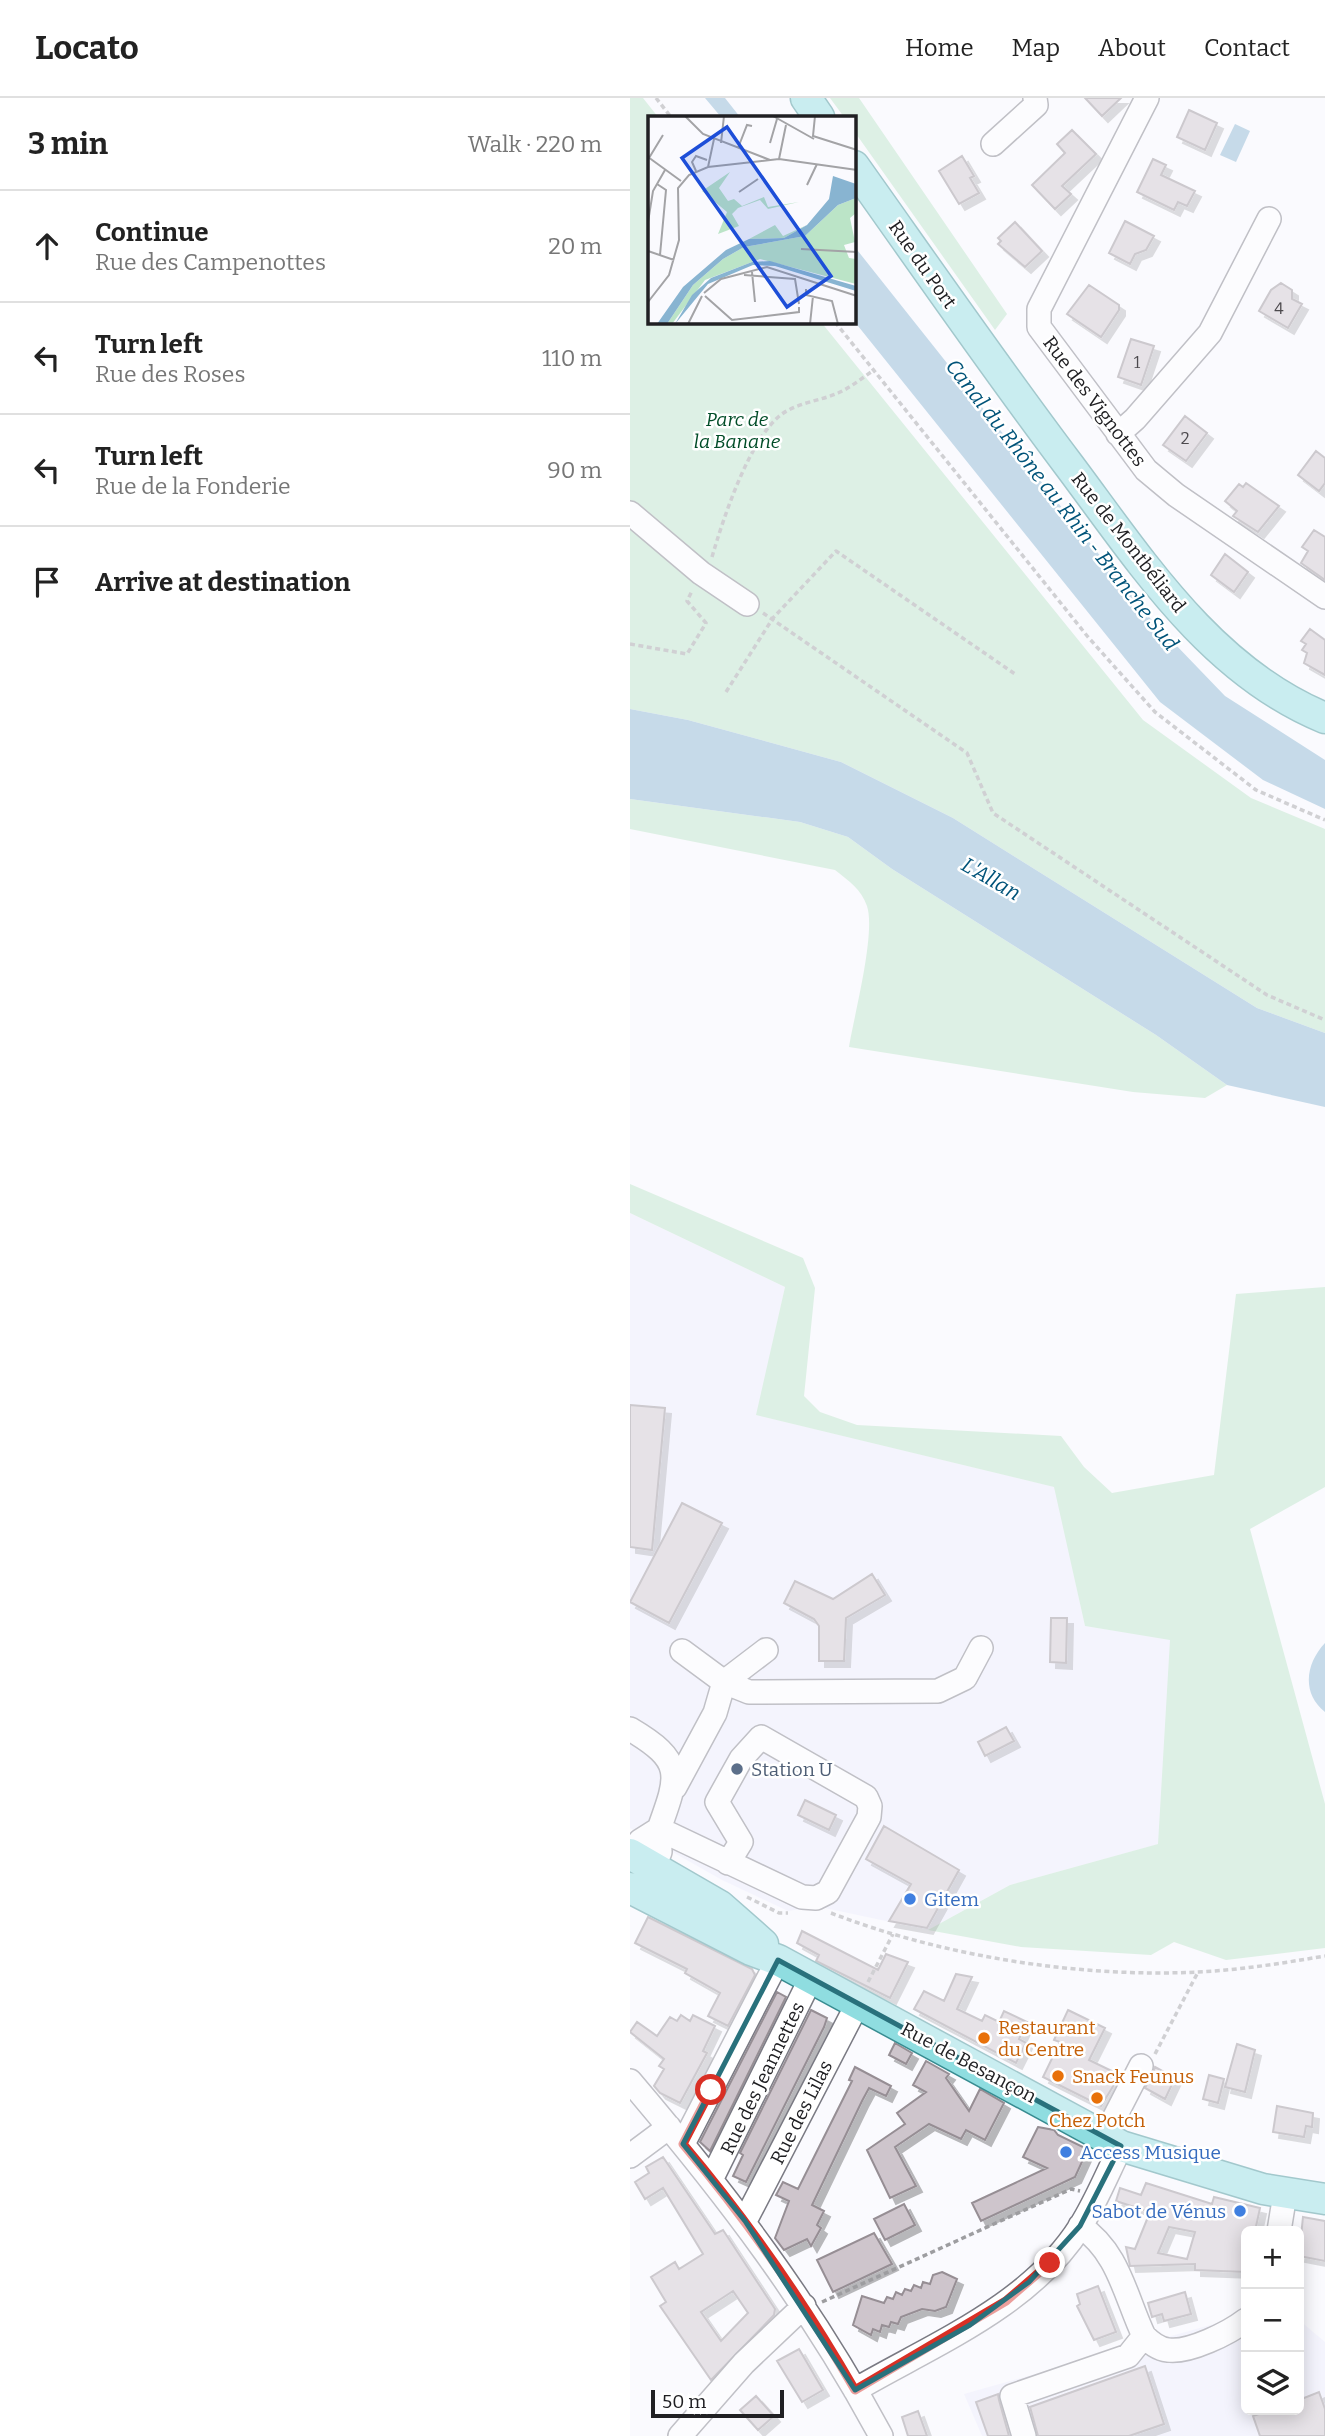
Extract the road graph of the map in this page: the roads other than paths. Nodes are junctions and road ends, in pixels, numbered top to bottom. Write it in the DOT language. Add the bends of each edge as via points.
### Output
graph roads {
  1 [pos="1035,98"];
  2 [pos="1147,98"];
  3 [pos="993,144"];
  4 [pos="856,169"];
  5 [pos="1269,219"];
  6 [pos="991,362"];
  7 [pos="1118,434"];
  8 [pos="630,513"];
  9 [pos="1325,597"];
  10 [pos="747,604"];
  11 [pos="1325,718"];
  12 [pos="981,1648"];
  13 [pos="766,1650"];
  14 [pos="682,1651"];
  15 [pos="724,1682"];
  16 [pos="630,1728"];
  17 [pos="674,1787"];
  18 [pos="659,1829"];
  19 [pos="637,1863"];
  20 [pos="728,1863"];
  21 [pos="630,1888"];
  22 [pos="778,1960"];
  23 [pos="811,1978"];
  24 [pos="858,2003"];
  25 [pos="1141,2066"];
  26 [pos="630,2081"];
  27 [pos="676,2135"];
  28 [pos="1113,2141"];
  29 [pos="630,2156"];
  30 [pos="712,2178"];
  31 [pos="1285,2194"];
  32 [pos="1325,2199"];
  33 [pos="745,2221"];
  34 [pos="1080,2226"];
  35 [pos="1280,2226"];
  36 [pos="804,2306"];
  37 [pos="1241,2323"];
  38 [pos="1144,2336"];
  39 [pos="855,2390"];
  40 [pos="680,2436"];
  41 [pos="881,2436"];
  42 [pos="1024,2436"];
  1 -- 3 [label="street" via="1036,105"];
  2 -- 7 [label="street, Rue des Vignottes" via="1037,317 1039,327"];
  4 -- 6 [label="main road, Rue du Port"];
  5 -- 7 [label="street" via="1210,333"];
  6 -- 11 [label="main road, Rue de Montbéliard" via="1165,593 1231,662 1303,709"];
  7 -- 9 [label="street, Rue des Vignottes" via="1146,470 1176,495"];
  8 -- 10 [label="street"];
  12 -- 15 [label="street" via="965,1678 938,1691 749,1692"];
  13 -- 15 [label="street"];
  14 -- 15 [label="street"];
  15 -- 17 [label="street" via="715,1713"];
  16 -- 17 [label="street" via="666,1754 673,1768"];
  17 -- 18 [label="street"];
  18 -- 19 [label="street" via="660,1852"];
  18 -- 20 [label="street"];
  19 -- 22 [label="main road, Rue de Besançon" via="720,1906"];
  20 -- 20 [label="street" via="802,1897 816,1898 828,1892 869,1818 870,1806 866,1797 761,1737 741,1759 717,1802 741,1842"];
  21 -- 22 [label="main road, Rue de Besançon"];
  22 -- 23 [label="main road, Rue de Besançon"];
  22 -- 27 [label="street"];
  23 -- 24 [label="main road, Rue de Besançon"];
  23 -- 30 [label="street, Rue des Jeannettes"];
  24 -- 28 [label="main road, Rue de Besançon"];
  24 -- 33 [label="street, Rue des Lilas"];
  25 -- 28 [label="street"];
  26 -- 27 [label="street"];
  27 -- 29 [label="street"];
  27 -- 30 [label="street"];
  28 -- 31 [label="main road, Rue de Besançon"];
  28 -- 34 [label="street"];
  30 -- 33 [label="street"];
  31 -- 32 [label="main road, Rue de Besançon"];
  31 -- 35 [label="street"];
  33 -- 36 [label="street"];
  34 -- 38 [label="street" via="1105,2245"];
  34 -- 39 [label="street" via="1050,2263 1006,2301"];
  36 -- 39 [label="street"];
  36 -- 40 [label="street" via="744,2363"];
  37 -- 38 [label="street" via="1215,2339 1169,2351"];
  38 -- 42 [label="street" via="1128,2356 1012,2396"];
  39 -- 41 [label="street"];
}
